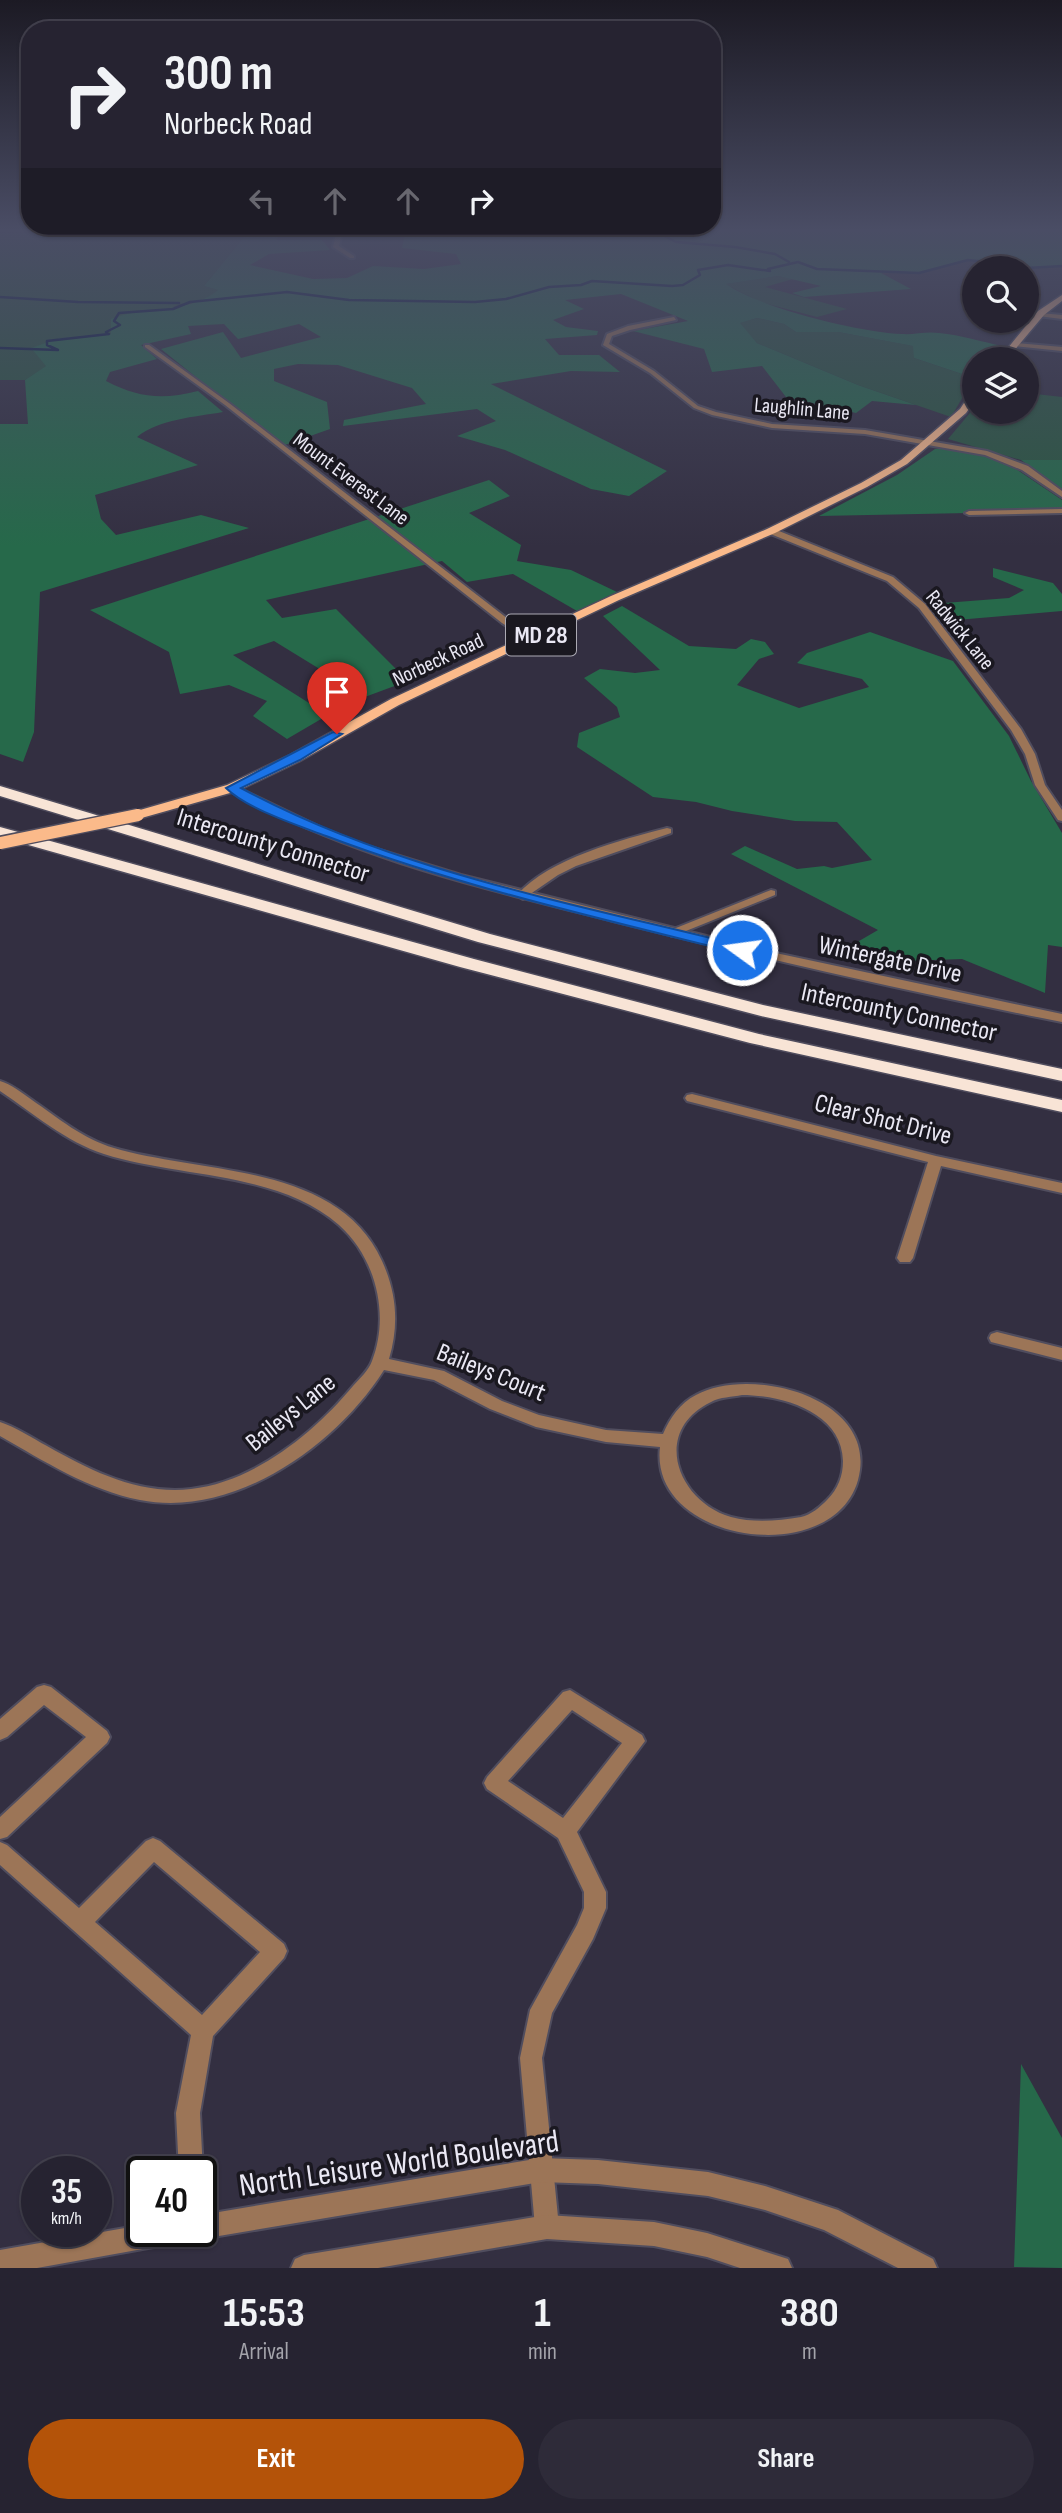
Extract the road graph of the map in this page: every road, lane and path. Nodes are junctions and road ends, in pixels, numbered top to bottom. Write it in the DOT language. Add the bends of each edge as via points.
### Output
graph roads {
  1 [pos="609,335"];
  2 [pos="1023,335"];
  3 [pos="1015,345"];
  4 [pos="147,346"];
  5 [pos="1062,349"];
  6 [pos="962,412"];
  7 [pos="928,442"];
  8 [pos="1062,495"];
  9 [pos="1062,511"];
  10 [pos="970,513"];
  11 [pos="771,531"];
  12 [pos="533,639"];
  13 [pos="232,788"];
  14 [pos="0,791"];
  15 [pos="1062,818"];
  16 [pos="667,831"];
  17 [pos="0,832"];
  18 [pos="0,843"];
  19 [pos="771,893"];
  20 [pos="523,895"];
  21 [pos="672,932"];
  22 [pos="1062,1018"];
  23 [pos="1062,1075"];
  24 [pos="0,1085"];
  25 [pos="692,1098"];
  26 [pos="1062,1106"];
  27 [pos="936,1160"];
  28 [pos="1062,1188"];
  29 [pos="905,1258"];
  30 [pos="997,1338"];
  31 [pos="1062,1354"];
  32 [pos="380,1363"];
  33 [pos="0,1428"];
  34 [pos="666,1441"];
  35 [pos="0,1731"];
  36 [pos="0,1830"];
  37 [pos="565,1831"];
  38 [pos="0,1852"];
  39 [pos="80,1922"];
  40 [pos="203,2031"];
  41 [pos="190,2156"];
  42 [pos="541,2170"];
  43 [pos="217,2224"];
  44 [pos="547,2227"];
  45 [pos="126,2240"];
  46 [pos="0,2262"];
  47 [pos="304,2268"];
  48 [pos="779,2268"];
  49 [pos="924,2268"];
  1 -- 7 [label="street, Laughlin Lane" via="606,345 652,372 696,407 714,414 764,425 851,430"];
  2 -- 3 [label="main road"];
  3 -- 5 [label="street"];
  4 -- 12 [label="street, Mount Everest Lane"];
  6 -- 7 [label="main road, Norbeck Road / MD 28"];
  7 -- 8 [label="street" via="1014,462"];
  7 -- 11 [label="main road, Norbeck Road / MD 28" via="864,485"];
  9 -- 10 [label="street"];
  11 -- 12 [label="main road, Norbeck Road / MD 28"];
  11 -- 15 [label="street, Radwick Lane" via="890,579 922,606 1016,729 1040,785"];
  12 -- 13 [label="main road, Norbeck Road / MD 28" via="395,702"];
  13 -- 18 [label="main road, Norbeck Road / MD 28, bridge" via="138,815"];
  13 -- 20 [label="street, Wintergate Drive" via="283,816 341,839"];
  14 -- 23 [label="highway, Intercounty Connector" via="484,938 761,1010"];
  16 -- 20 [label="street" via="557,870"];
  17 -- 26 [label="highway, Intercounty Connector" via="757,1039"];
  19 -- 21 [label="street"];
  20 -- 21 [label="street, Wintergate Drive"];
  21 -- 22 [label="street, Wintergate Drive" via="926,992"];
  24 -- 32 [label="street, Baileys Lane" via="85,1142 109,1151 285,1187 332,1211 363,1240 383,1275 388,1329"];
  25 -- 27 [label="street, Clear Shot Drive"];
  27 -- 28 [label="street, Clear Shot Drive"];
  27 -- 29 [label="street"];
  30 -- 31 [label="street"];
  32 -- 33 [label="street, Baileys Lane" via="349,1405 298,1448 232,1487 191,1496 135,1494 101,1483"];
  32 -- 34 [label="street, Baileys Court" via="438,1375 536,1422 606,1436"];
  34 -- 34 [label="street" via="665,1457 674,1482 694,1505 722,1521 768,1529 811,1521 842,1498 852,1478 853,1455 843,1432 824,1412 791,1395 760,1389 710,1395 683,1412"];
  35 -- 36 [label="street" via="44,1693 100,1737"];
  37 -- 37 [label="street" via="494,1783 570,1698 635,1741"];
  37 -- 42 [label="street" via="595,1892 595,1908 538,2022 531,2058"];
  38 -- 39 [label="street"];
  39 -- 40 [label="street"];
  39 -- 40 [label="street" via="153,1848 276,1951"];
  40 -- 41 [label="street" via="188,2113"];
  42 -- 43 [label="street, North Leisure World Boulevard"];
  42 -- 44 [label="street"];
  42 -- 49 [label="street, North Leisure World Boulevard" via="708,2184 765,2198 829,2219"];
  44 -- 47 [label="street"];
  44 -- 48 [label="street" via="654,2234"];
  45 -- 46 [label="street"];
}
